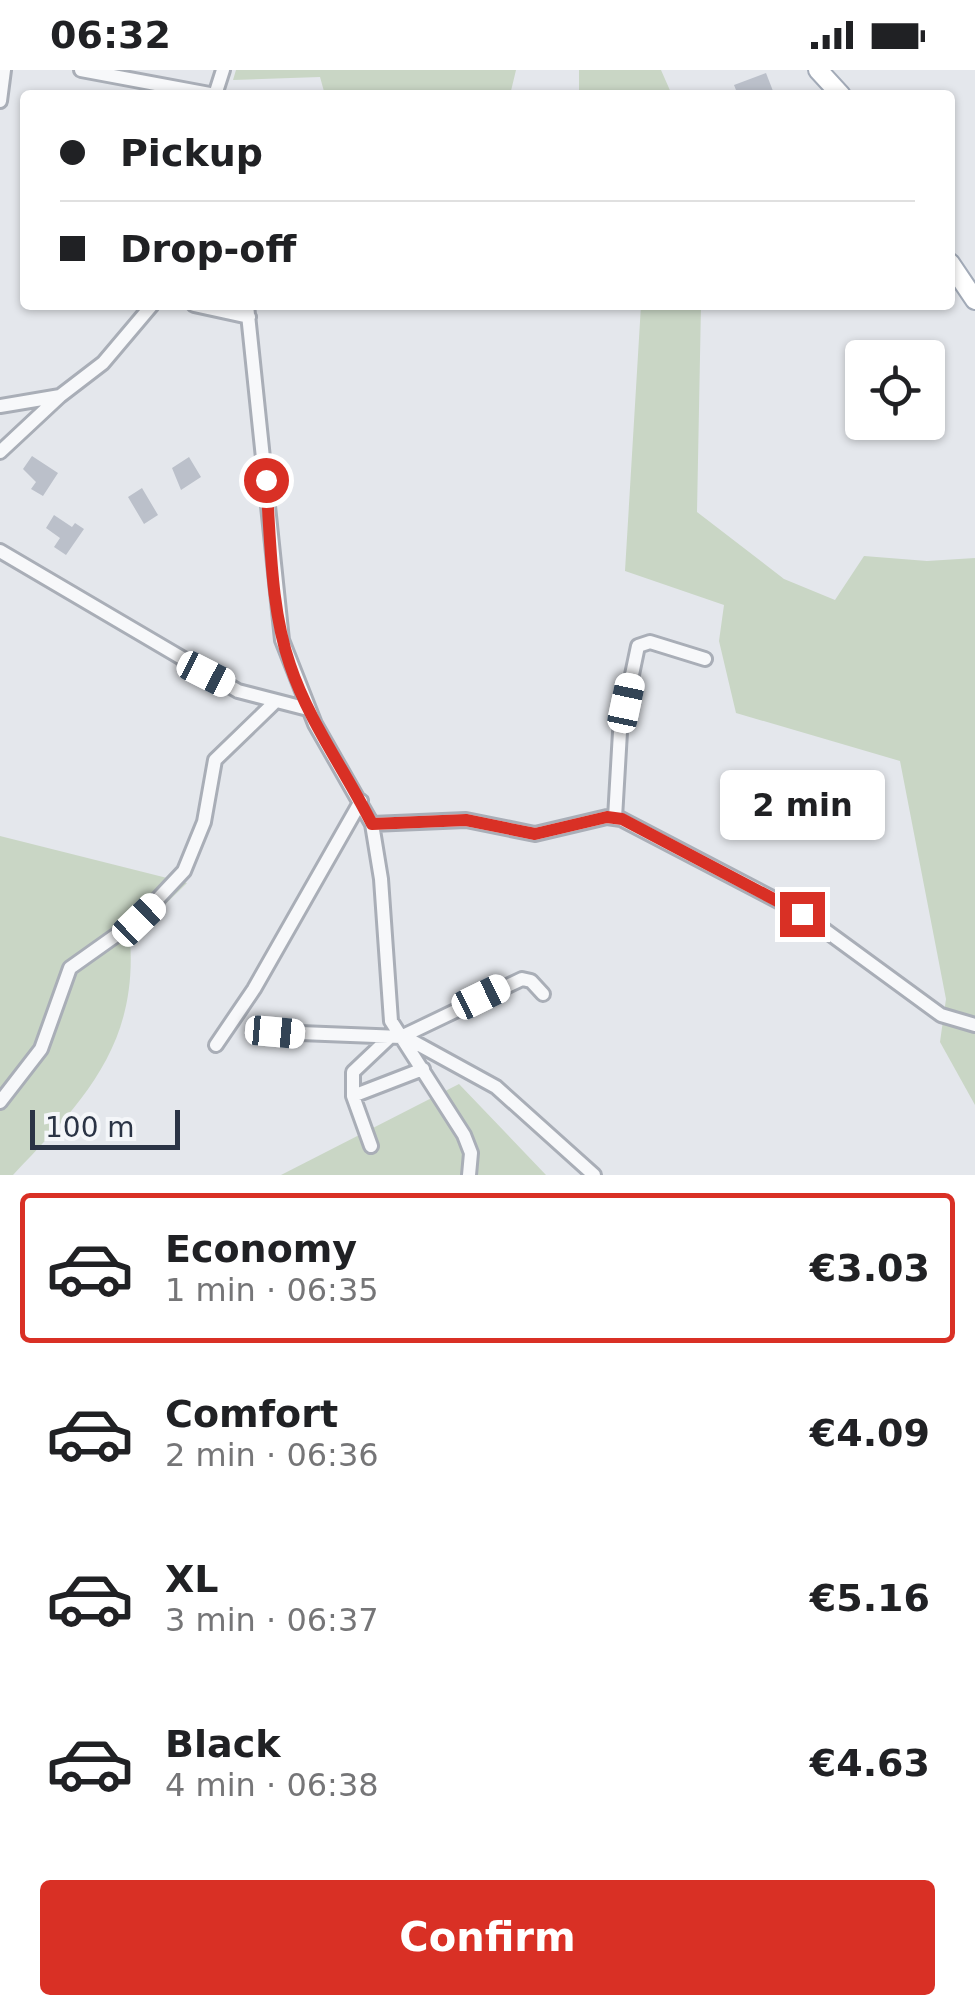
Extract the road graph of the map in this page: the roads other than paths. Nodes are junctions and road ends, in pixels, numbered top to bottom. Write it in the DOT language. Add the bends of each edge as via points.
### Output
graph roads {
  1 [pos="4,70"];
  2 [pos="81,70"];
  3 [pos="818,70"];
  4 [pos="188,90"];
  5 [pos="837,90"];
  6 [pos="0,101"];
  7 [pos="955,270"];
  8 [pos="975,300"];
  9 [pos="148,310"];
  10 [pos="248,311"];
  11 [pos="60,396"];
  12 [pos="0,406"];
  13 [pos="0,452"];
  14 [pos="0,551"];
  15 [pos="705,660"];
  16 [pos="274,702"];
  17 [pos="308,708"];
  18 [pos="360,801"];
  19 [pos="614,818"];
  20 [pos="372,824"];
  21 [pos="544,994"];
  22 [pos="975,1025"];
  23 [pos="275,1032"];
  24 [pos="395,1037"];
  25 [pos="216,1045"];
  26 [pos="423,1069"];
  27 [pos="353,1096"];
  28 [pos="0,1102"];
  29 [pos="371,1146"];
  30 [pos="468,1175"];
  31 [pos="594,1175"];
  1 -- 6 [label="street"];
  2 -- 4 [label="street"];
  3 -- 5 [label="main road"];
  7 -- 8 [label="main road"];
  9 -- 11 [label="street" via="103,363"];
  10 -- 17 [label="street" via="276,606 290,668"];
  11 -- 12 [label="street"];
  11 -- 13 [label="street"];
  14 -- 16 [label="street" via="206,674"];
  15 -- 19 [label="street" via="650,642 638,646 620,732"];
  16 -- 17 [label="street"];
  16 -- 28 [label="street" via="214,760 204,822 184,871 139,920 70,968 41,1049"];
  17 -- 18 [label="street"];
  18 -- 20 [label="street"];
  18 -- 25 [label="street"];
  19 -- 20 [label="street" via="535,834 466,820"];
  19 -- 22 [label="street" via="637,824 802,914 940,1015"];
  20 -- 24 [label="street"];
  21 -- 24 [label="street" via="522,978"];
  23 -- 24 [label="street"];
  24 -- 26 [label="street"];
  24 -- 27 [label="street" via="353,1072"];
  24 -- 31 [label="street" via="446,1056 496,1087"];
  26 -- 27 [label="street"];
  26 -- 30 [label="street" via="464,1134 471,1153"];
  27 -- 29 [label="street"];
}
